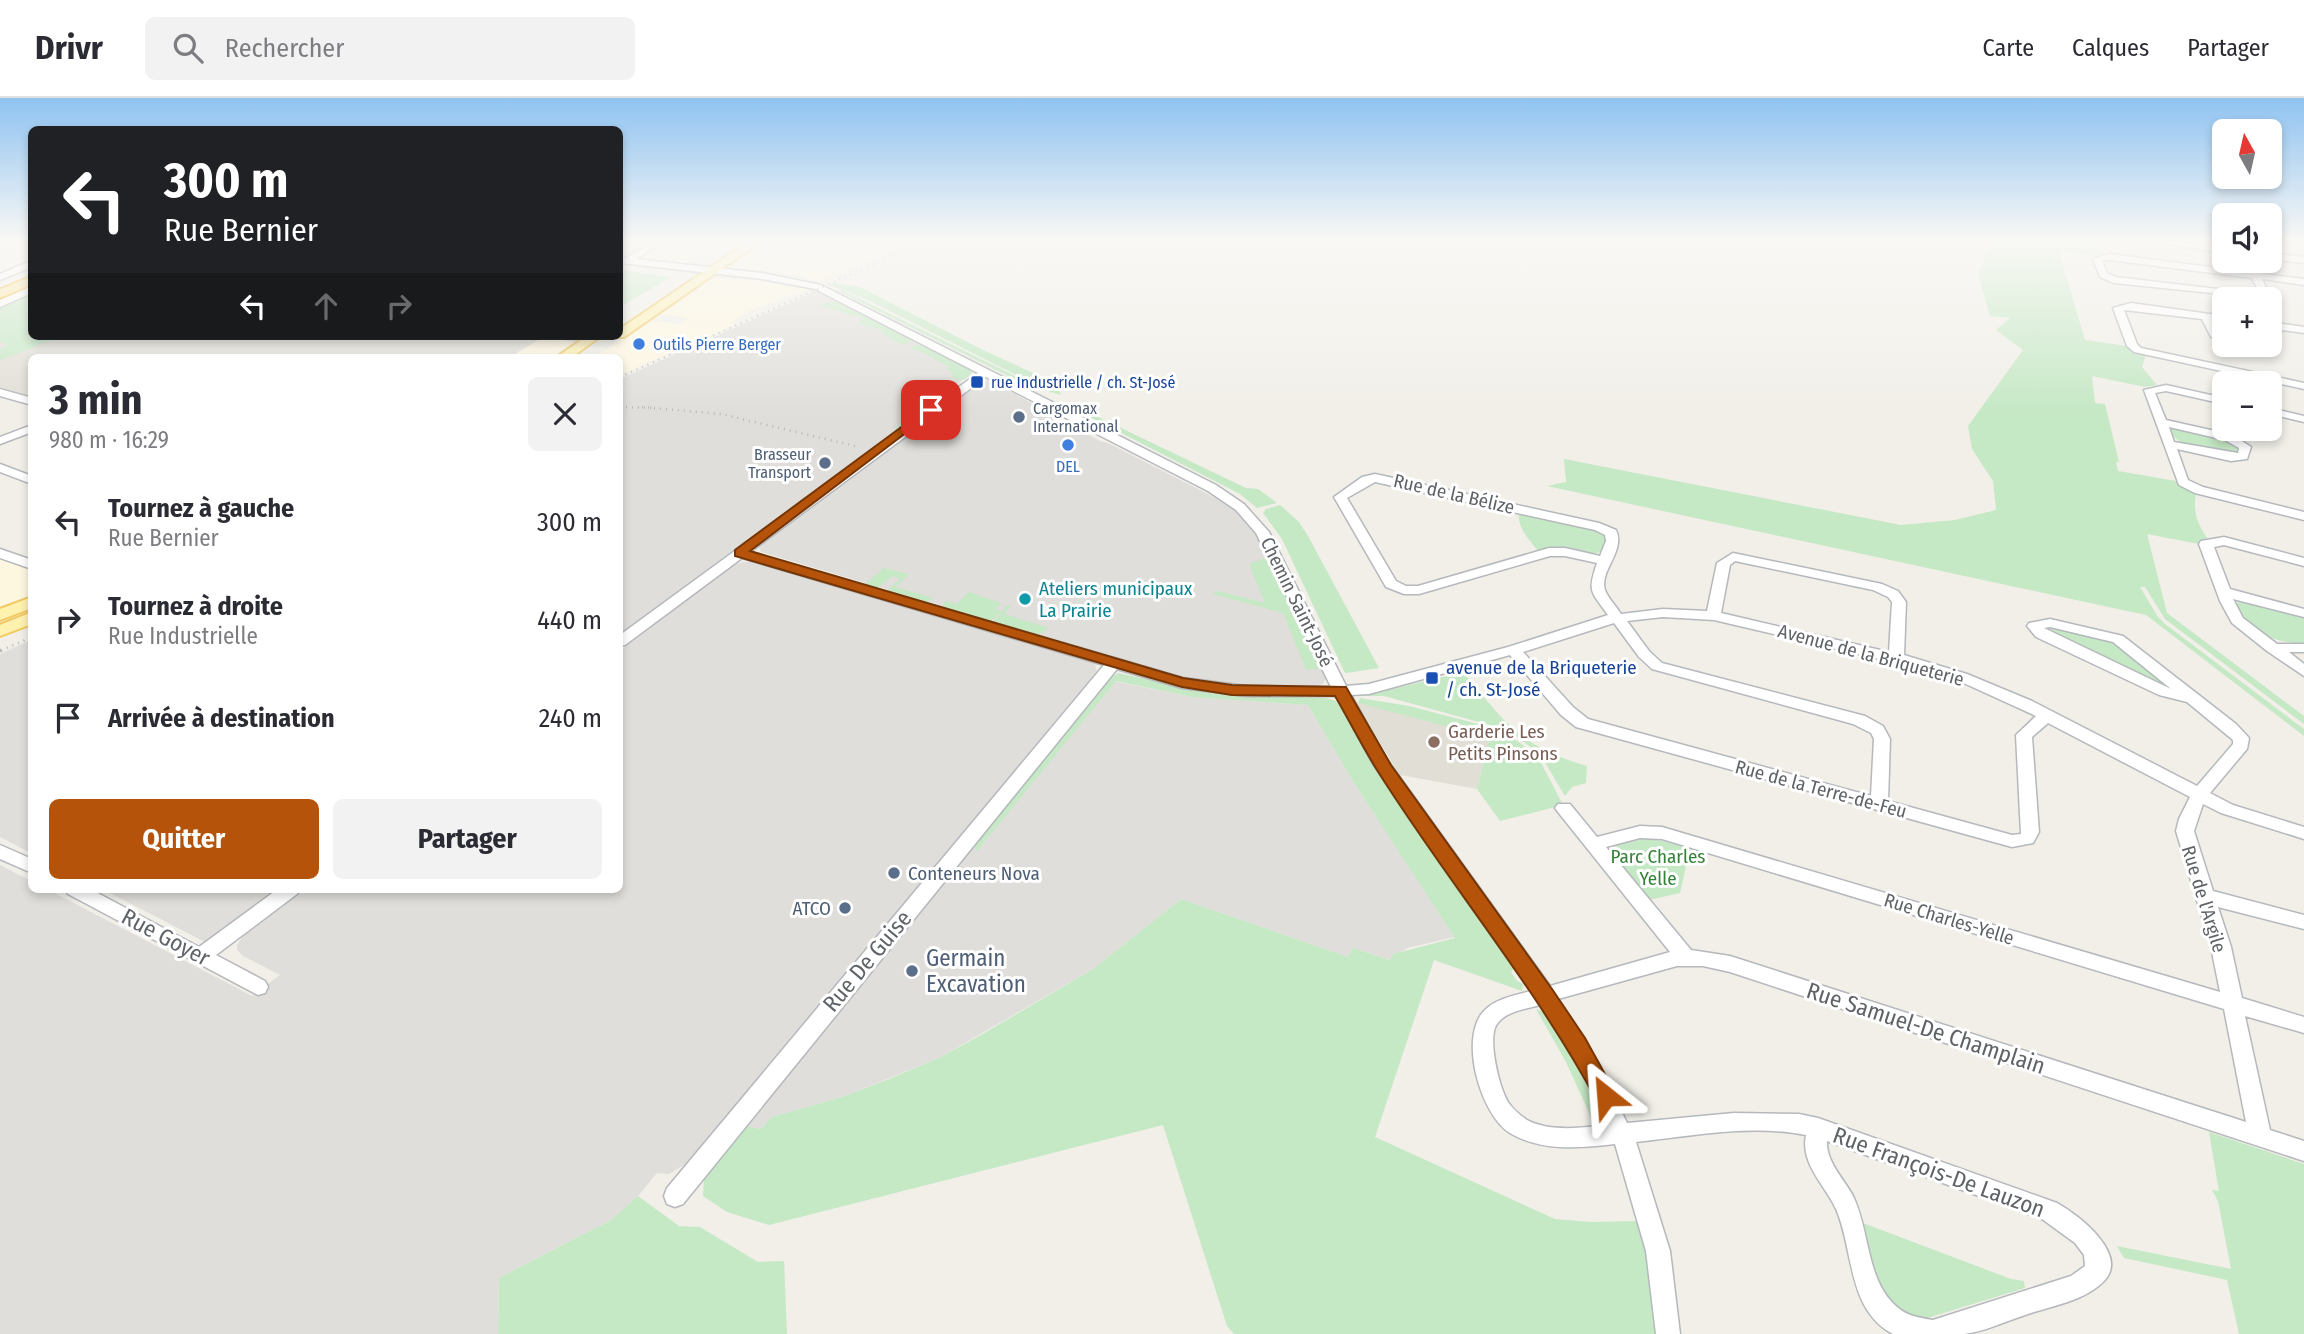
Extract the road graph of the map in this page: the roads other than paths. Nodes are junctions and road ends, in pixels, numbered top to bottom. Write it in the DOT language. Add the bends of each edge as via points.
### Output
graph roads {
  1 [pos="656,299"];
  2 [pos="668,299"];
  3 [pos="842,299"];
  4 [pos="623,317"];
  5 [pos="2206,317"];
  6 [pos="623,318"];
  7 [pos="643,318"];
  8 [pos="2212,318"];
  9 [pos="2282,327"];
  10 [pos="2212,329"];
  11 [pos="2304,330"];
  12 [pos="623,332"];
  13 [pos="589,340"];
  14 [pos="610,340"];
  15 [pos="567,354"];
  16 [pos="590,354"];
  17 [pos="987,372"];
  18 [pos="2304,386"];
  19 [pos="0,392"];
  20 [pos="2212,398"];
  21 [pos="28,401"];
  22 [pos="2282,414"];
  23 [pos="2304,419"];
  24 [pos="2160,422"];
  25 [pos="28,430"];
  26 [pos="0,441"];
  27 [pos="2169,444"];
  28 [pos="0,468"];
  29 [pos="28,478"];
  30 [pos="2304,516"];
  31 [pos="0,553"];
  32 [pos="740,553"];
  33 [pos="1605,561"];
  34 [pos="2304,562"];
  35 [pos="28,564"];
  36 [pos="2224,592"];
  37 [pos="28,604"];
  38 [pos="2304,613"];
  39 [pos="0,615"];
  40 [pos="1714,617"];
  41 [pos="1617,618"];
  42 [pos="28,619"];
  43 [pos="0,631"];
  44 [pos="623,640"];
  45 [pos="2272,648"];
  46 [pos="2304,648"];
  47 [pos="1514,650"];
  48 [pos="1896,658"];
  49 [pos="1114,663"];
  50 [pos="2304,671"];
  51 [pos="1340,691"];
  52 [pos="2193,698"];
  53 [pos="2046,716"];
  54 [pos="2200,795"];
  55 [pos="1878,805"];
  56 [pos="1564,808"];
  57 [pos="2304,833"];
  58 [pos="1594,844"];
  59 [pos="0,851"];
  60 [pos="28,865"];
  61 [pos="82,893"];
  62 [pos="286,893"];
  63 [pos="2204,896"];
  64 [pos="2304,922"];
  65 [pos="202,956"];
  66 [pos="1685,957"];
  67 [pos="258,987"];
  68 [pos="1545,995"];
  69 [pos="2232,1004"];
  70 [pos="2304,1025"];
  71 [pos="1818,1128"];
  72 [pos="1622,1134"];
  73 [pos="2260,1136"];
  74 [pos="2304,1151"];
  75 [pos="675,1196"];
  76 [pos="1668,1334"];
  1 -- 4 [label="main road"];
  2 -- 7 [label="main road"];
  3 -- 17 [label="street, Chemin Saint-José"];
  5 -- 8 [label="street"];
  5 -- 10 [label="street"];
  5 -- 18 [label="street" via="2118,308 2131,345 2138,350"];
  6 -- 7 [label="main road"];
  7 -- 12 [label="main road"];
  9 -- 11 [label="street"];
  13 -- 15 [label="main road"];
  14 -- 16 [label="main road"];
  17 -- 32 [label="street"];
  17 -- 51 [label="street, Chemin Saint-José" via="1212,488 1246,511 1274,552"];
  19 -- 21 [label="street"];
  20 -- 24 [label="street" via="2152,388 2149,392"];
  22 -- 23 [label="street"];
  24 -- 27 [label="street"];
  24 -- 27 [label="street" via="2229,437 2245,447 2243,456 2231,457"];
  25 -- 26 [label="street"];
  27 -- 30 [label="street" via="2183,482 2191,488"];
  28 -- 29 [label="street"];
  31 -- 35 [label="street"];
  32 -- 44 [label="street"];
  32 -- 49 [label="street, Avenue de la Briqueterie"];
  33 -- 33 [label="street, Rue de la Bélize" via="1614,538 1599,527 1380,478 1366,480 1339,497 1391,584 1404,590 1419,590 1549,552"];
  33 -- 41 [label="street, Rue de la Bélize" via="1598,589"];
  34 -- 36 [label="street" via="2224,541 2209,542"];
  36 -- 38 [label="street"];
  36 -- 45 [label="street" via="2237,620"];
  37 -- 39 [label="main road"];
  40 -- 41 [label="street, Avenue de la Briqueterie" via="1675,613"];
  40 -- 48 [label="street, Avenue de la Briqueterie"];
  40 -- 48 [label="street" via="1724,563 1733,557 1878,587 1899,602"];
  41 -- 47 [label="street, Avenue de la Briqueterie"];
  41 -- 55 [label="street, Rue de la Bélize" via="1648,658 1664,669 1872,725 1882,739"];
  42 -- 43 [label="main road"];
  45 -- 46 [label="street"];
  45 -- 50 [label="street"];
  47 -- 51 [label="street, Avenue de la Briqueterie" via="1369,689"];
  47 -- 55 [label="street, Rue de la Terre-de-Feu" via="1582,723"];
  48 -- 53 [label="street, Avenue de la Briqueterie" via="1973,681"];
  49 -- 51 [label="street, Avenue de la Briqueterie" via="1213,689"];
  49 -- 75 [label="street, Rue De Guise"];
  51 -- 68 [label="street, Chemin Saint-José" via="1390,776"];
  52 -- 52 [label="street, Rue de l'Argile" via="2118,639 2046,623 2034,626 2041,634 2164,692"];
  52 -- 54 [label="street, Rue de l'Argile" via="2242,742"];
  53 -- 54 [label="street, Avenue de la Briqueterie"];
  53 -- 55 [label="street, Rue de la Terre-de-Feu" via="2023,738 2027,839 2006,840"];
  54 -- 57 [label="street, Avenue de la Briqueterie" via="2255,820"];
  54 -- 63 [label="street, Rue de l'Argile" via="2185,831"];
  56 -- 58 [label="street"];
  58 -- 66 [label="street"];
  58 -- 69 [label="street, Rue Charles-Yelle" via="1644,832 1667,835"];
  59 -- 60 [label="street"];
  61 -- 65 [label="street, Rue Goyer"];
  62 -- 65 [label="street"];
  63 -- 64 [label="street"];
  63 -- 69 [label="street, Rue de l'Argile" via="2221,947"];
  65 -- 67 [label="street, Rue Goyer"];
  66 -- 68 [label="street, Rue Samuel-De Champlain"];
  66 -- 73 [label="street, Rue Samuel-De Champlain" via="1730,964"];
  68 -- 72 [label="street, Chemin Saint-José" via="1586,1058"];
  68 -- 72 [label="street, Rue François-De Lauzon" via="1500,1008 1486,1021 1482,1033 1485,1073 1494,1100 1513,1121 1543,1137"];
  69 -- 70 [label="street, Rue Charles-Yelle"];
  69 -- 73 [label="street, Rue de l'Argile"];
  71 -- 71 [label="street, Rue François-De Lauzon" via="2049,1211 2089,1242 2097,1257 2097,1272 2077,1286 1933,1332 1918,1333 1899,1326 1877,1307 1868,1291 1847,1211 1815,1149"];
  71 -- 72 [label="street, Rue François-De Lauzon" via="1776,1122"];
  72 -- 76 [label="street, Chemin Saint-José" via="1658,1251"];
  73 -- 74 [label="street, Rue Samuel-De Champlain"];
}
